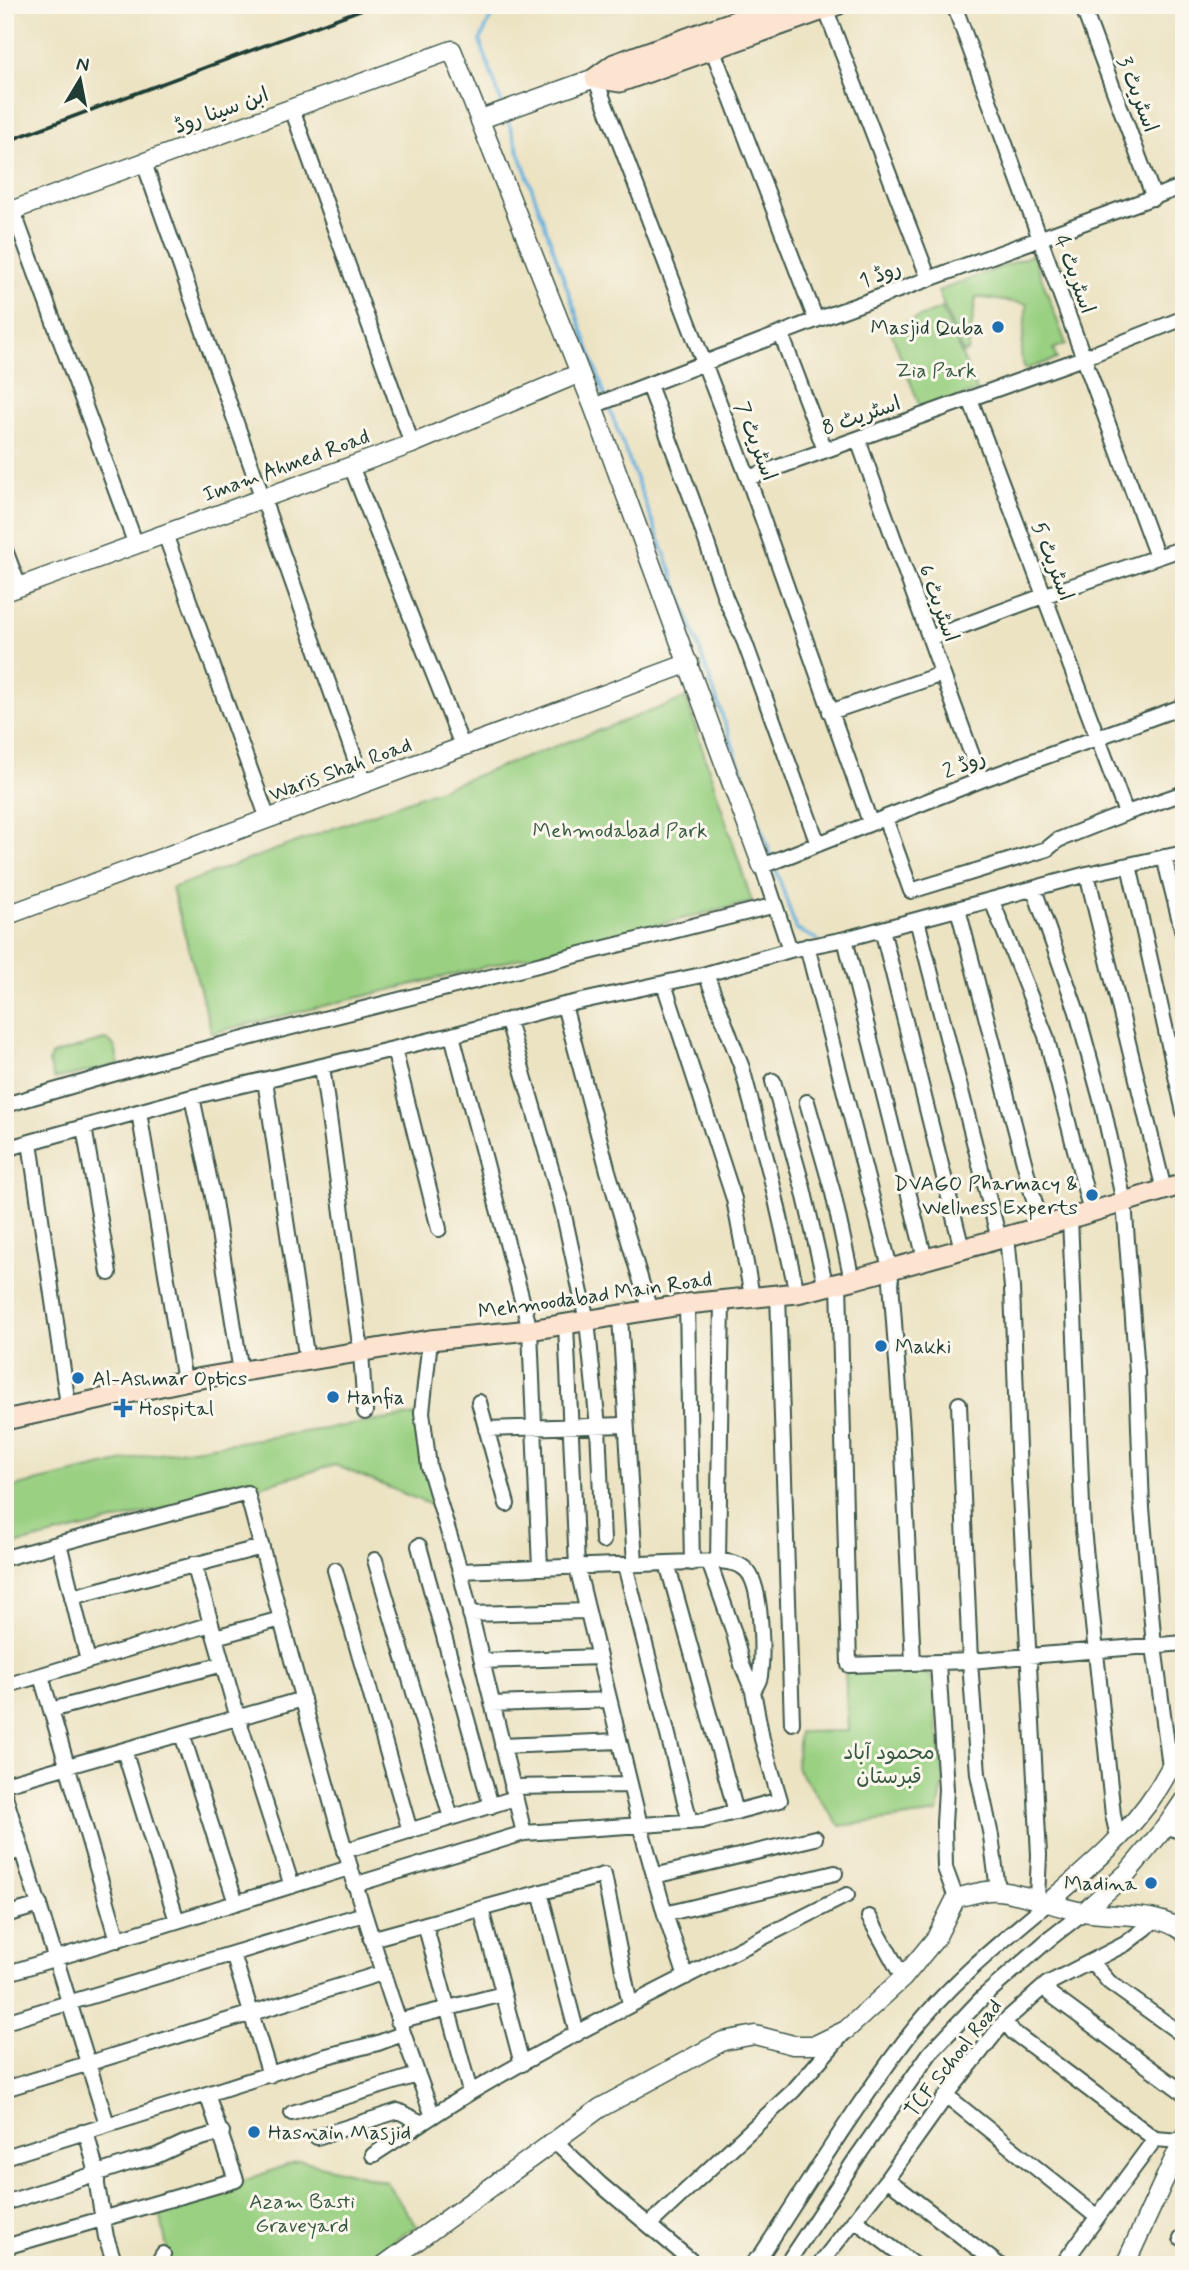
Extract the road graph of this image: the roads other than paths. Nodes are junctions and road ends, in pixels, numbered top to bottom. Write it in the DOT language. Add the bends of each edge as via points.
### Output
graph roads {
  1 [pos="780,5"];
  2 [pos="954,5"];
  3 [pos="1082,5"];
  4 [pos="829,7"];
  5 [pos="712,48"];
  6 [pos="595,78"];
  7 [pos="292,109"];
  8 [pos="481,119"];
  9 [pos="144,163"];
  10 [pos="1184,186"];
  11 [pos="1154,198"];
  12 [pos="9,212"];
  13 [pos="1040,237"];
  14 [pos="929,279"];
  15 [pos="1184,318"];
  16 [pos="816,320"];
  17 [pos="781,334"];
  18 [pos="1083,358"];
  19 [pos="704,365"];
  20 [pos="580,373"];
  21 [pos="649,385"];
  22 [pos="970,399"];
  23 [pos="599,404"];
  24 [pos="858,440"];
  25 [pos="412,444"];
  26 [pos="825,450"];
  27 [pos="351,466"];
  28 [pos="748,478"];
  29 [pos="263,498"];
  30 [pos="165,534"];
  31 [pos="136,545"];
  32 [pos="1184,548"];
  33 [pos="5,550"];
  34 [pos="1157,558"];
  35 [pos="12,590"];
  36 [pos="1044,596"];
  37 [pos="930,638"];
  38 [pos="689,663"];
  39 [pos="942,674"];
  40 [pos="1184,706"];
  41 [pos="830,712"];
  42 [pos="1099,737"];
  43 [pos="463,748"];
  44 [pos="981,780"];
  45 [pos="364,784"];
  46 [pos="1184,793"];
  47 [pos="1126,813"];
  48 [pos="885,818"];
  49 [pos="268,819"];
  50 [pos="870,822"];
  51 [pos="815,845"];
  52 [pos="1184,853"];
  53 [pos="1164,857"];
  54 [pos="767,864"];
  55 [pos="1129,865"];
  56 [pos="1087,874"];
  57 [pos="1034,889"];
  58 [pos="992,901"];
  59 [pos="776,905"];
  60 [pos="958,909"];
  61 [pos="5,916"];
  62 [pos="917,920"];
  63 [pos="882,929"];
  64 [pos="1184,937"];
  65 [pos="845,939"];
  66 [pos="807,946"];
  67 [pos="790,950"];
  68 [pos="706,974"];
  69 [pos="664,984"];
  70 [pos="564,1005"];
  71 [pos="508,1021"];
  72 [pos="452,1035"];
  73 [pos="394,1049"];
  74 [pos="322,1066"];
  75 [pos="265,1080"];
  76 [pos="773,1081"];
  77 [pos="192,1097"];
  78 [pos="807,1102"];
  79 [pos="5,1105"];
  80 [pos="139,1112"];
  81 [pos="1184,1112"];
  82 [pos="85,1127"];
  83 [pos="30,1142"];
  84 [pos="5,1149"];
  85 [pos="1184,1184"];
  86 [pos="1164,1190"];
  87 [pos="1124,1202"];
  88 [pos="1091,1212"];
  89 [pos="1070,1219"];
  90 [pos="1041,1227"];
  91 [pos="439,1229"];
  92 [pos="1003,1237"];
  93 [pos="962,1249"];
  94 [pos="925,1259"];
  95 [pos="890,1268"];
  96 [pos="109,1273"];
  97 [pos="839,1283"];
  98 [pos="788,1294"];
  99 [pos="752,1296"];
  100 [pos="722,1300"];
  101 [pos="687,1304"];
  102 [pos="650,1311"];
  103 [pos="620,1316"];
  104 [pos="587,1321"];
  105 [pos="566,1325"];
  106 [pos="530,1330"];
  107 [pos="430,1340"];
  108 [pos="361,1352"];
  109 [pos="307,1361"];
  110 [pos="241,1372"];
  111 [pos="184,1381"];
  112 [pos="479,1402"];
  113 [pos="960,1404"];
  114 [pos="68,1405"];
  115 [pos="365,1412"];
  116 [pos="6,1416"];
  117 [pos="626,1425"];
  118 [pos="570,1426"];
  119 [pos="598,1426"];
  120 [pos="534,1427"];
  121 [pos="486,1429"];
  122 [pos="507,1504"];
  123 [pos="603,1541"];
  124 [pos="59,1544"];
  125 [pos="419,1546"];
  126 [pos="262,1547"];
  127 [pos="5,1558"];
  128 [pos="375,1560"];
  129 [pos="713,1562"];
  130 [pos="667,1563"];
  131 [pos="692,1563"];
  132 [pos="194,1564"];
  133 [pos="630,1565"];
  134 [pos="577,1567"];
  135 [pos="540,1568"];
  136 [pos="335,1570"];
  137 [pos="460,1572"];
  138 [pos="72,1597"];
  139 [pos="587,1611"];
  140 [pos="470,1614"];
  141 [pos="281,1619"];
  142 [pos="213,1630"];
  143 [pos="1184,1643"];
  144 [pos="1154,1646"];
  145 [pos="1095,1649"];
  146 [pos="1028,1654"];
  147 [pos="598,1657"];
  148 [pos="88,1661"];
  149 [pos="482,1661"];
  150 [pos="970,1661"];
  151 [pos="913,1663"];
  152 [pos="938,1663"];
  153 [pos="223,1664"];
  154 [pos="41,1676"];
  155 [pos="5,1686"];
  156 [pos="753,1691"];
  157 [pos="303,1699"];
  158 [pos="609,1700"];
  159 [pos="492,1704"];
  160 [pos="51,1710"];
  161 [pos="238,1718"];
  162 [pos="792,1723"];
  163 [pos="182,1734"];
  164 [pos="619,1741"];
  165 [pos="502,1745"];
  166 [pos="1184,1745"];
  167 [pos="124,1750"];
  168 [pos="67,1766"];
  169 [pos="1170,1767"];
  170 [pos="5,1784"];
  171 [pos="630,1785"];
  172 [pos="514,1793"];
  173 [pos="5,1796"];
  174 [pos="1184,1800"];
  175 [pos="491,1805"];
  176 [pos="736,1812"];
  177 [pos="451,1818"];
  178 [pos="690,1822"];
  179 [pos="640,1825"];
  180 [pos="1167,1825"];
  181 [pos="410,1831"];
  182 [pos="524,1833"];
  183 [pos="1184,1835"];
  184 [pos="1118,1837"];
  185 [pos="815,1838"];
  186 [pos="22,1850"];
  187 [pos="344,1851"];
  188 [pos="5,1855"];
  189 [pos="349,1868"];
  190 [pos="835,1873"];
  191 [pos="654,1876"];
  192 [pos="354,1885"];
  193 [pos="292,1886"];
  194 [pos="998,1891"];
  195 [pos="540,1892"];
  196 [pos="847,1895"];
  197 [pos="956,1898"];
  198 [pos="1047,1902"];
  199 [pos="236,1903"];
  200 [pos="40,1905"];
  201 [pos="481,1909"];
  202 [pos="1081,1912"];
  203 [pos="364,1914"];
  204 [pos="665,1914"];
  205 [pos="5,1915"];
  206 [pos="870,1917"];
  207 [pos="1156,1918"];
  208 [pos="177,1922"];
  209 [pos="425,1924"];
  210 [pos="1184,1932"];
  211 [pos="372,1939"];
  212 [pos="118,1940"];
  213 [pos="233,1954"];
  214 [pos="56,1959"];
  215 [pos="1092,1962"];
  216 [pos="382,1973"];
  217 [pos="5,1974"];
  218 [pos="686,1977"];
  219 [pos="903,1978"];
  220 [pos="1047,1983"];
  221 [pos="503,1994"];
  222 [pos="70,2003"];
  223 [pos="630,2005"];
  224 [pos="448,2010"];
  225 [pos="251,2013"];
  226 [pos="1005,2021"];
  227 [pos="5,2022"];
  228 [pos="400,2028"];
  229 [pos="846,2030"];
  230 [pos="577,2034"];
  231 [pos="1184,2036"];
  232 [pos="88,2063"];
  233 [pos="522,2064"];
  234 [pos="270,2075"];
  235 [pos="417,2075"];
  236 [pos="5,2089"];
  237 [pos="470,2092"];
  238 [pos="1184,2093"];
  239 [pos="207,2094"];
  240 [pos="947,2096"];
  241 [pos="292,2113"];
  242 [pos="428,2120"];
  243 [pos="107,2124"];
  244 [pos="82,2132"];
  245 [pos="222,2132"];
  246 [pos="317,2137"];
  247 [pos="1155,2138"];
  248 [pos="555,2141"];
  249 [pos="1183,2141"];
  250 [pos="373,2155"];
  251 [pos="5,2157"];
  252 [pos="97,2174"];
  253 [pos="887,2179"];
  254 [pos="5,2203"];
  255 [pos="1097,2217"];
  256 [pos="104,2218"];
  257 [pos="855,2220"];
  258 [pos="649,2225"];
  259 [pos="5,2247"];
  260 [pos="825,2263"];
  261 [pos="104,2265"];
  262 [pos="384,2265"];
  263 [pos="696,2265"];
  264 [pos="751,2265"];
  265 [pos="786,2265"];
  266 [pos="915,2265"];
  267 [pos="999,2265"];
  268 [pos="1062,2265"];
  269 [pos="1125,2265"];
  1 -- 6 [label="main road" via="614,64"];
  2 -- 13 [label="street, اسٹریٹ 4"];
  3 -- 11 [label="street, اسٹریٹ 3"];
  4 -- 5 [label="main road"];
  4 -- 14 [label="street"];
  5 -- 6 [label="main road" via="620,82"];
  5 -- 16 [label="street"];
  6 -- 8 [label="street"];
  6 -- 19 [label="street, اسٹریٹ 7"];
  7 -- 8 [label="street, ابن سینا روڈ" via="452,50"];
  7 -- 9 [label="street, ابن سینا روڈ"];
  7 -- 25 [label="street"];
  8 -- 20 [label="street"];
  9 -- 12 [label="street, ابن سینا روڈ"];
  9 -- 29 [label="street"];
  10 -- 11 [label="street, روڈ 1"];
  11 -- 13 [label="street, روڈ 1"];
  12 -- 31 [label="street"];
  13 -- 14 [label="street, روڈ 1"];
  13 -- 18 [label="street, اسٹریٹ 4"];
  14 -- 16 [label="street, روڈ 1"];
  15 -- 18 [label="street, اسٹریٹ 8"];
  16 -- 17 [label="street, روڈ 1"];
  17 -- 19 [label="street, روڈ 1"];
  17 -- 26 [label="street"];
  18 -- 22 [label="street, اسٹریٹ 8"];
  18 -- 34 [label="street, اسٹریٹ 4"];
  19 -- 21 [label="street, روڈ 1"];
  19 -- 28 [label="street, اسٹریٹ 7"];
  20 -- 23 [label="street"];
  20 -- 25 [label="street, Imam Ahmed Road"];
  21 -- 23 [label="street, روڈ 1"];
  21 -- 51 [label="street"];
  22 -- 24 [label="street, اسٹریٹ 8"];
  22 -- 36 [label="street, اسٹریٹ 5"];
  23 -- 38 [label="street"];
  24 -- 26 [label="street, اسٹریٹ 8"];
  24 -- 37 [label="street, اسٹریٹ 6"];
  25 -- 27 [label="street, Imam Ahmed Road"];
  26 -- 28 [label="street, اسٹریٹ 8"];
  27 -- 29 [label="street, Imam Ahmed Road"];
  27 -- 43 [label="street"];
  28 -- 41 [label="street, اسٹریٹ 7"];
  29 -- 30 [label="street, Imam Ahmed Road"];
  29 -- 45 [label="street"];
  30 -- 31 [label="street, Imam Ahmed Road"];
  30 -- 49 [label="street"];
  31 -- 35 [label="street, Imam Ahmed Road"];
  32 -- 34 [label="street"];
  33 -- 35 [label="street"];
  34 -- 36 [label="street"];
  36 -- 37 [label="street"];
  36 -- 42 [label="street, اسٹریٹ 5"];
  37 -- 39 [label="street, اسٹریٹ 6"];
  38 -- 43 [label="street, Waris Shah Road"];
  38 -- 54 [label="street"];
  39 -- 41 [label="street"];
  39 -- 44 [label="street, اسٹریٹ 6"];
  40 -- 42 [label="street, روڈ 2"];
  41 -- 50 [label="street, اسٹریٹ 7"];
  42 -- 44 [label="street, روڈ 2"];
  42 -- 47 [label="street, اسٹریٹ 5"];
  43 -- 45 [label="street, Waris Shah Road"];
  44 -- 48 [label="street, روڈ 2"];
  45 -- 49 [label="street, Waris Shah Road"];
  46 -- 47 [label="street"];
  47 -- 48 [label="street" via="1058,840 1047,849 911,891"];
  48 -- 50 [label="street, روڈ 2"];
  49 -- 61 [label="street, Waris Shah Road"];
  50 -- 51 [label="street, روڈ 2"];
  51 -- 54 [label="street, روڈ 2"];
  52 -- 53 [label="street"];
  53 -- 55 [label="street"];
  53 -- 64 [label="street"];
  54 -- 59 [label="street"];
  55 -- 56 [label="street"];
  55 -- 81 [label="street"];
  56 -- 57 [label="street"];
  56 -- 86 [label="street"];
  57 -- 58 [label="street"];
  57 -- 87 [label="street" via="1077,1012"];
  58 -- 60 [label="street"];
  58 -- 88 [label="street" via="1046,1036"];
  59 -- 67 [label="street"];
  59 -- 79 [label="street" via="165,1059"];
  60 -- 62 [label="street"];
  60 -- 90 [label="street"];
  62 -- 63 [label="street"];
  62 -- 92 [label="street"];
  63 -- 65 [label="street"];
  63 -- 93 [label="street"];
  65 -- 66 [label="street"];
  65 -- 94 [label="street"];
  66 -- 67 [label="street"];
  66 -- 95 [label="street"];
  67 -- 68 [label="street"];
  68 -- 69 [label="street"];
  68 -- 98 [label="street" via="742,1068 770,1173"];
  69 -- 70 [label="street"];
  69 -- 99 [label="street" via="734,1199"];
  70 -- 71 [label="street"];
  70 -- 102 [label="street"];
  71 -- 72 [label="street"];
  71 -- 104 [label="street" via="562,1206"];
  72 -- 73 [label="street"];
  72 -- 106 [label="street"];
  73 -- 74 [label="street"];
  73 -- 91 [label="street"];
  74 -- 75 [label="street"];
  74 -- 108 [label="street"];
  75 -- 77 [label="street"];
  75 -- 109 [label="street"];
  76 -- 97 [label="street" via="803,1188"];
  77 -- 80 [label="street"];
  77 -- 110 [label="street"];
  78 -- 97 [label="street" via="833,1193"];
  80 -- 82 [label="street"];
  80 -- 111 [label="street"];
  82 -- 83 [label="street"];
  82 -- 96 [label="street"];
  83 -- 84 [label="street"];
  83 -- 114 [label="street"];
  85 -- 86 [label="main road, Mehmoodabad Main Road"];
  86 -- 87 [label="main road, Mehmoodabad Main Road"];
  87 -- 88 [label="main road, Mehmoodabad Main Road"];
  87 -- 144 [label="street"];
  88 -- 89 [label="main road, Mehmoodabad Main Road"];
  89 -- 90 [label="main road, Mehmoodabad Main Road"];
  89 -- 145 [label="street" via="1083,1529"];
  90 -- 92 [label="main road, Mehmoodabad Main Road"];
  92 -- 93 [label="main road, Mehmoodabad Main Road"];
  92 -- 146 [label="street" via="1012,1288"];
  93 -- 94 [label="main road, Mehmoodabad Main Road"];
  94 -- 95 [label="main road, Mehmoodabad Main Road"];
  95 -- 97 [label="main road, Mehmoodabad Main Road"];
  95 -- 151 [label="street"];
  97 -- 98 [label="main road, Mehmoodabad Main Road"];
  97 -- 151 [label="street" via="849,1665"];
  98 -- 99 [label="main road, Mehmoodabad Main Road"];
  98 -- 162 [label="street"];
  99 -- 100 [label="main road, Mehmoodabad Main Road"];
  100 -- 101 [label="main road, Mehmoodabad Main Road"];
  100 -- 129 [label="street"];
  101 -- 102 [label="main road, Mehmoodabad Main Road"];
  101 -- 131 [label="street"];
  102 -- 103 [label="main road, Mehmoodabad Main Road"];
  103 -- 104 [label="main road, Mehmoodabad Main Road"];
  103 -- 117 [label="street"];
  104 -- 105 [label="main road, Mehmoodabad Main Road"];
  104 -- 119 [label="street"];
  105 -- 106 [label="main road, Mehmoodabad Main Road"];
  105 -- 118 [label="street"];
  106 -- 107 [label="main road, Mehmoodabad Main Road"];
  106 -- 120 [label="street"];
  107 -- 108 [label="main road, Mehmoodabad Main Road"];
  107 -- 137 [label="street" via="422,1412 429,1467"];
  108 -- 109 [label="main road, Mehmoodabad Main Road"];
  108 -- 115 [label="street"];
  109 -- 110 [label="main road, Mehmoodabad Main Road"];
  110 -- 111 [label="main road, Mehmoodabad Main Road"];
  111 -- 114 [label="main road, Mehmoodabad Main Road"];
  112 -- 121 [label="street"];
  113 -- 150 [label="street"];
  114 -- 116 [label="main road, Mehmoodabad Main Road"];
  117 -- 119 [label="street"];
  117 -- 133 [label="street"];
  118 -- 119 [label="street"];
  118 -- 120 [label="street"];
  118 -- 134 [label="street"];
  119 -- 123 [label="street"];
  120 -- 121 [label="street"];
  120 -- 135 [label="street"];
  121 -- 122 [label="street"];
  124 -- 126 [label="street" via="247,1493"];
  124 -- 127 [label="street"];
  124 -- 138 [label="street"];
  125 -- 175 [label="street"];
  126 -- 132 [label="street"];
  126 -- 141 [label="street"];
  128 -- 177 [label="street"];
  129 -- 131 [label="street"];
  129 -- 156 [label="street"];
  129 -- 156 [label="street" via="735,1563 747,1570 755,1583 760,1679"];
  130 -- 131 [label="street"];
  130 -- 133 [label="street"];
  130 -- 176 [label="street"];
  132 -- 138 [label="street"];
  132 -- 142 [label="street"];
  133 -- 134 [label="street"];
  133 -- 178 [label="street"];
  134 -- 135 [label="street"];
  134 -- 139 [label="street"];
  135 -- 137 [label="street"];
  136 -- 181 [label="street"];
  137 -- 140 [label="street"];
  138 -- 148 [label="street"];
  139 -- 140 [label="street"];
  139 -- 147 [label="street"];
  140 -- 149 [label="street"];
  141 -- 142 [label="street"];
  141 -- 157 [label="street"];
  142 -- 148 [label="street"];
  142 -- 153 [label="street"];
  143 -- 144 [label="street"];
  144 -- 145 [label="street"];
  144 -- 169 [label="street"];
  145 -- 146 [label="street"];
  145 -- 184 [label="street"];
  146 -- 150 [label="street"];
  146 -- 198 [label="street" via="1039,1855"];
  147 -- 149 [label="street"];
  147 -- 158 [label="street"];
  148 -- 154 [label="street"];
  149 -- 159 [label="street"];
  150 -- 152 [label="street"];
  150 -- 194 [label="street" via="978,1774"];
  151 -- 152 [label="street"];
  152 -- 197 [label="street" via="946,1789 945,1868"];
  153 -- 160 [label="street"];
  153 -- 161 [label="street"];
  154 -- 155 [label="street"];
  154 -- 160 [label="street"];
  156 -- 176 [label="street" via="780,1800"];
  157 -- 161 [label="street"];
  157 -- 187 [label="street"];
  158 -- 159 [label="street"];
  158 -- 164 [label="street"];
  159 -- 165 [label="street"];
  160 -- 168 [label="street"];
  161 -- 163 [label="street"];
  161 -- 193 [label="street"];
  163 -- 167 [label="street"];
  163 -- 199 [label="street"];
  164 -- 165 [label="street"];
  164 -- 171 [label="street"];
  165 -- 172 [label="street"];
  166 -- 169 [label="street"];
  167 -- 168 [label="street"];
  167 -- 208 [label="street"];
  168 -- 170 [label="street"];
  168 -- 212 [label="street"];
  169 -- 184 [label="street" via="1155,1794"];
  171 -- 172 [label="street"];
  171 -- 179 [label="street"];
  172 -- 175 [label="street"];
  172 -- 182 [label="street"];
  173 -- 186 [label="street"];
  174 -- 180 [label="street"];
  175 -- 177 [label="street"];
  176 -- 178 [label="street"];
  177 -- 181 [label="street"];
  178 -- 179 [label="street"];
  179 -- 182 [label="street"];
  179 -- 191 [label="street"];
  180 -- 183 [label="street"];
  180 -- 202 [label="street" via="1128,1872"];
  181 -- 187 [label="street"];
  182 -- 192 [label="street"];
  184 -- 198 [label="street"];
  185 -- 191 [label="street"];
  186 -- 188 [label="street"];
  186 -- 200 [label="street"];
  187 -- 189 [label="street"];
  189 -- 192 [label="street"];
  189 -- 193 [label="street"];
  190 -- 204 [label="street"];
  191 -- 204 [label="street"];
  192 -- 203 [label="street"];
  193 -- 199 [label="street"];
  194 -- 197 [label="street"];
  194 -- 198 [label="street"];
  195 -- 201 [label="street"];
  195 -- 223 [label="street" via="604,1875"];
  195 -- 230 [label="street"];
  196 -- 218 [label="street"];
  197 -- 219 [label="street" via="936,1938"];
  198 -- 202 [label="street"];
  198 -- 264 [label="street" via="940,2000 904,2041"];
  199 -- 208 [label="street"];
  200 -- 205 [label="street"];
  200 -- 214 [label="street"];
  201 -- 209 [label="street"];
  201 -- 221 [label="street"];
  202 -- 207 [label="street"];
  202 -- 265 [label="street" via="983,1997 930,2053"];
  203 -- 211 [label="street"];
  203 -- 213 [label="street"];
  204 -- 218 [label="street"];
  206 -- 219 [label="street"];
  207 -- 210 [label="street"];
  207 -- 215 [label="street, TCF School Road" via="1125,1944"];
  208 -- 212 [label="street"];
  209 -- 211 [label="street"];
  209 -- 224 [label="street"];
  211 -- 216 [label="street"];
  212 -- 214 [label="street"];
  213 -- 222 [label="street"];
  213 -- 225 [label="street"];
  214 -- 217 [label="street"];
  214 -- 222 [label="street"];
  215 -- 220 [label="street, TCF School Road"];
  215 -- 231 [label="street" via="1109,1982"];
  216 -- 225 [label="street"];
  216 -- 228 [label="street"];
  218 -- 223 [label="street"];
  219 -- 229 [label="street"];
  220 -- 226 [label="street, TCF School Road"];
  220 -- 238 [label="street" via="1050,1994"];
  221 -- 224 [label="street"];
  221 -- 233 [label="street"];
  222 -- 227 [label="street"];
  222 -- 232 [label="street"];
  223 -- 230 [label="street"];
  224 -- 228 [label="street"];
  224 -- 237 [label="street"];
  225 -- 232 [label="street"];
  225 -- 234 [label="street"];
  226 -- 240 [label="street, TCF School Road"];
  226 -- 247 [label="street" via="1013,2032"];
  228 -- 234 [label="street" via="378,2043"];
  228 -- 235 [label="street"];
  229 -- 248 [label="street" via="815,2045 793,2045 755,2035 723,2040 600,2108"];
  229 -- 258 [label="street" via="793,2091"];
  230 -- 233 [label="street"];
  232 -- 236 [label="street"];
  232 -- 243 [label="street"];
  233 -- 237 [label="street"];
  234 -- 239 [label="street"];
  235 -- 241 [label="street"];
  235 -- 242 [label="street"];
  237 -- 242 [label="street"];
  239 -- 243 [label="street"];
  239 -- 245 [label="street"];
  240 -- 253 [label="street, TCF School Road"];
  240 -- 255 [label="street"];
  242 -- 246 [label="street" via="398,2111"];
  242 -- 250 [label="street"];
  243 -- 244 [label="street"];
  244 -- 251 [label="street"];
  244 -- 252 [label="street"];
  245 -- 252 [label="street"];
  245 -- 256 [label="street" via="236,2180"];
  247 -- 249 [label="street"];
  247 -- 255 [label="street"];
  248 -- 258 [label="street"];
  248 -- 262 [label="street"];
  249 -- 269 [label="street"];
  252 -- 254 [label="street"];
  252 -- 256 [label="street"];
  253 -- 257 [label="street, TCF School Road"];
  253 -- 267 [label="street"];
  255 -- 268 [label="street"];
  256 -- 259 [label="street"];
  256 -- 261 [label="street" via="114,2261"];
  257 -- 260 [label="street, TCF School Road"];
  257 -- 266 [label="street"];
  258 -- 263 [label="street"];
}
